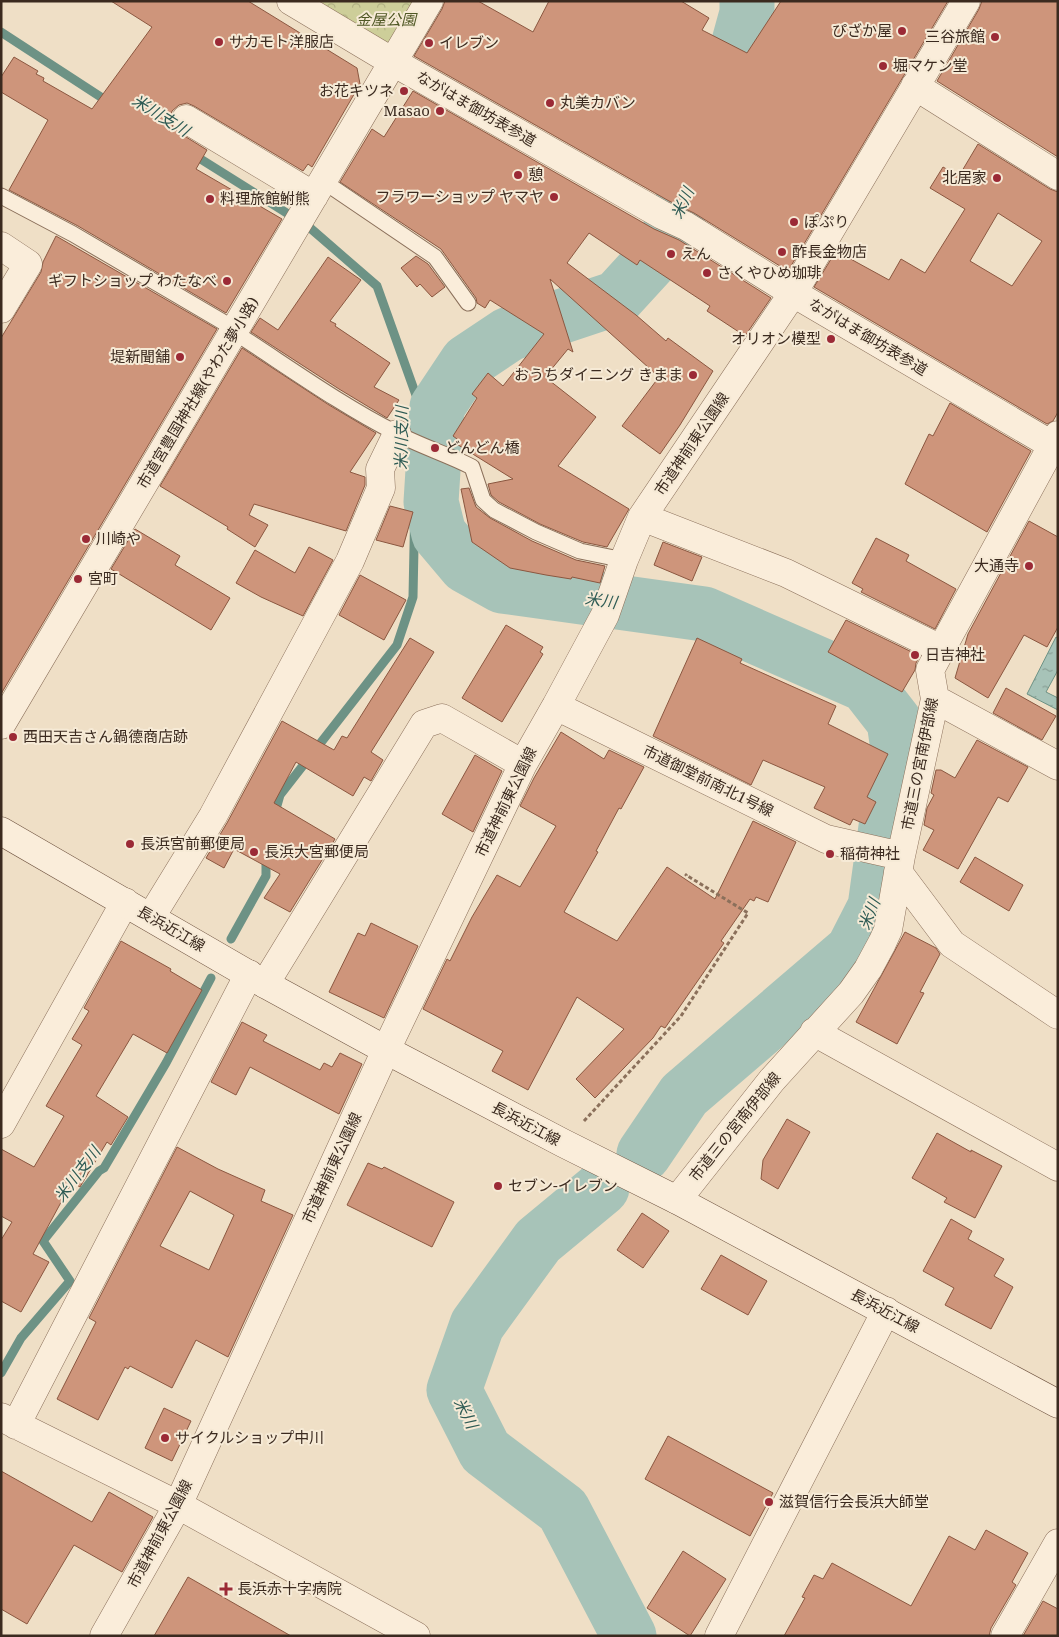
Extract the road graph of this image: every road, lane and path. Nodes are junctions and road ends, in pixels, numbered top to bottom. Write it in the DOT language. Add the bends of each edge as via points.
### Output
graph roads {
  1 [pos="291,1"];
  2 [pos="428,1"];
  3 [pos="966,1"];
  4 [pos="393,62"];
  5 [pos="915,86"];
  6 [pos="186,120"];
  7 [pos="1058,176"];
  8 [pos="318,189"];
  9 [pos="1,196"];
  10 [pos="1,246"];
  11 [pos="793,293"];
  12 [pos="468,303"];
  13 [pos="1,309"];
  14 [pos="234,332"];
  15 [pos="401,436"];
  16 [pos="1055,440"];
  17 [pos="642,517"];
  18 [pos="620,572"];
  19 [pos="941,649"];
  20 [pos="935,699"];
  21 [pos="556,706"];
  22 [pos="1,725"];
  23 [pos="522,764"];
  24 [pos="1058,766"];
  25 [pos="1,831"];
  26 [pos="898,861"];
  27 [pos="687,874"];
  28 [pos="125,902"];
  29 [pos="151,917"];
  30 [pos="257,979"];
  31 [pos="1058,1015"];
  32 [pos="814,1032"];
  33 [pos="386,1050"];
  34 [pos="1,1124"];
  35 [pos="563,1143"];
  36 [pos="1058,1168"];
  37 [pos="677,1200"];
  38 [pos="886,1311"];
  39 [pos="1058,1404"];
  40 [pos="9,1421"];
  41 [pos="178,1505"];
  42 [pos="1058,1543"];
  43 [pos="104,1636"];
  44 [pos="416,1636"];
  45 [pos="719,1636"];
  46 [pos="1005,1636"];
  1 -- 4 [label="street, ながはま御坊表参道"];
  2 -- 4 [label="street, 市道宮豊国神社線(やわた夢小路)"];
  3 -- 5 [label="street, 市道神前東公園線"];
  4 -- 8 [label="street, 市道宮豊国神社線(やわた夢小路)"];
  4 -- 11 [label="street, ながはま御坊表参道" via="674,220"];
  5 -- 7 [label="street"];
  5 -- 11 [label="street, 市道神前東公園線"];
  6 -- 8 [label="street"];
  8 -- 12 [label="lane" via="436,257"];
  8 -- 14 [label="street, 市道宮豊国神社線(やわた夢小路)"];
  9 -- 14 [label="lane" via="73,234 223,322"];
  10 -- 13 [label="street" via="28,264"];
  11 -- 16 [label="street, ながはま御坊表参道"];
  11 -- 17 [label="street, 市道神前東公園線"];
  14 -- 15 [label="lane"];
  14 -- 22 [label="street, 市道宮豊国神社線(やわた夢小路)"];
  15 -- 18 [label="lane" via="472,467 483,500 494,510"];
  15 -- 29 [label="street" via="380,469 381,488 350,561 213,816"];
  16 -- 19 [label="street, 市道三の宮南伊部線"];
  17 -- 18 [label="street, 市道神前東公園線"];
  17 -- 19 [label="street" via="786,573"];
  18 -- 21 [label="street, 市道神前東公園線" via="605,615"];
  19 -- 20 [label="street, 市道三の宮南伊部線" via="930,670"];
  20 -- 24 [label="street"];
  20 -- 26 [label="street, 市道三の宮南伊部線"];
  21 -- 23 [label="street, 市道神前東公園線"];
  21 -- 26 [label="street, 市道御堂前南北1号線" via="826,839"];
  23 -- 30 [label="street" via="442,718 424,724"];
  23 -- 33 [label="street, 市道神前東公園線"];
  25 -- 28 [label="street, 長浜近江線"];
  26 -- 31 [label="street" via="952,944"];
  26 -- 32 [label="street, 市道三の宮南伊部線" via="888,930 850,993"];
  27 -- 35 [label="path" via="748,913 681,1016"];
  28 -- 29 [label="street, 長浜近江線"];
  28 -- 34 [label="street"];
  29 -- 30 [label="street, 長浜近江線"];
  30 -- 33 [label="street, 長浜近江線"];
  30 -- 40 [label="street"];
  32 -- 36 [label="street"];
  32 -- 37 [label="street, 市道三の宮南伊部線"];
  33 -- 35 [label="street, 長浜近江線"];
  33 -- 41 [label="street, 市道神前東公園線"];
  35 -- 37 [label="street, 長浜近江線"];
  37 -- 38 [label="street, 長浜近江線"];
  38 -- 39 [label="street, 長浜近江線"];
  38 -- 45 [label="street"];
  40 -- 41 [label="street"];
  41 -- 43 [label="street, 市道神前東公園線"];
  41 -- 44 [label="street"];
  42 -- 46 [label="street"];
}
